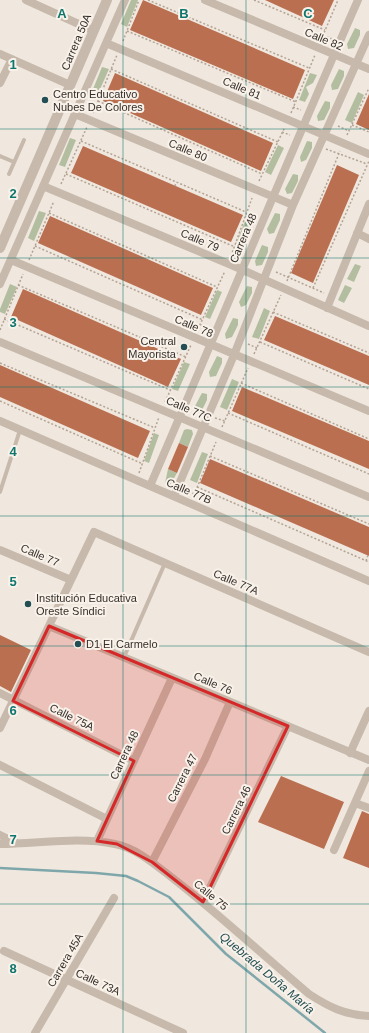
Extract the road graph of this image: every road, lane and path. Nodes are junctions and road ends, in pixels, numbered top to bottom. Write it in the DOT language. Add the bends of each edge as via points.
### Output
graph roads {
  1 [pos="26,0"];
  2 [pos="107,0"];
  3 [pos="125,0"];
  4 [pos="139,0"];
  5 [pos="148,0"];
  6 [pos="205,0"];
  7 [pos="255,0"];
  8 [pos="338,0"];
  9 [pos="358,0"];
  10 [pos="325,30"];
  11 [pos="94,31"];
  12 [pos="127,31"];
  13 [pos="369,35"];
  14 [pos="106,43"];
  15 [pos="318,48"];
  16 [pos="119,49"];
  17 [pos="0,54"];
  18 [pos="334,55"];
  19 [pos="12,59"];
  20 [pos="356,64"];
  21 [pos="310,68"];
  22 [pos="111,69"];
  23 [pos="369,70"];
  24 [pos="0,83"];
  25 [pos="70,84"];
  26 [pos="366,94"];
  27 [pos="369,96"];
  28 [pos="98,101"];
  29 [pos="296,102"];
  30 [pos="75,114"];
  31 [pos="288,120"];
  32 [pos="90,121"];
  33 [pos="330,122"];
  34 [pos="352,125"];
  35 [pos="305,126"];
  36 [pos="350,131"];
  37 [pos="369,132"];
  38 [pos="325,134"];
  39 [pos="24,140"];
  40 [pos="80,141"];
  41 [pos="278,142"];
  42 [pos="319,146"];
  43 [pos="369,154"];
  44 [pos="0,156"];
  45 [pos="369,160"];
  46 [pos="14,162"];
  47 [pos="367,164"];
  48 [pos="8,174"];
  49 [pos="66,174"];
  50 [pos="262,174"];
  51 [pos="176,182"];
  52 [pos="43,186"];
  53 [pos="175,186"];
  54 [pos="255,190"];
  55 [pos="58,192"];
  56 [pos="273,197"];
  57 [pos="369,204"];
  58 [pos="293,205"];
  59 [pos="247,212"];
  60 [pos="49,213"];
  61 [pos="164,213"];
  62 [pos="163,216"];
  63 [pos="357,233"];
  64 [pos="369,239"];
  65 [pos="35,246"];
  66 [pos="235,247"];
  67 [pos="0,248"];
  68 [pos="11,260"];
  69 [pos="229,264"];
  70 [pos="26,266"];
  71 [pos="268,268"];
  72 [pos="241,271"];
  73 [pos="262,280"];
  74 [pos="0,284"];
  75 [pos="131,284"];
  76 [pos="18,285"];
  77 [pos="129,287"];
  78 [pos="218,288"];
  79 [pos="313,288"];
  80 [pos="332,296"];
  81 [pos="327,308"];
  82 [pos="273,312"];
  83 [pos="4,319"];
  84 [pos="203,320"];
  85 [pos="369,326"];
  86 [pos="0,330"];
  87 [pos="194,338"];
  88 [pos="239,341"];
  89 [pos="0,342"];
  90 [pos="260,342"];
  91 [pos="346,343"];
  92 [pos="212,345"];
  93 [pos="344,346"];
  94 [pos="257,348"];
  95 [pos="369,353"];
  96 [pos="234,355"];
  97 [pos="100,357"];
  98 [pos="186,357"];
  99 [pos="99,360"];
  100 [pos="0,363"];
  101 [pos="334,370"];
  102 [pos="332,373"];
  103 [pos="241,383"];
  104 [pos="369,389"];
  105 [pos="171,390"];
  106 [pos="84,398"];
  107 [pos="0,400"];
  108 [pos="82,401"];
  109 [pos="162,410"];
  110 [pos="369,411"];
  111 [pos="228,413"];
  112 [pos="180,417"];
  113 [pos="0,421"];
  114 [pos="203,427"];
  115 [pos="70,428"];
  116 [pos="155,428"];
  117 [pos="20,430"];
  118 [pos="69,431"];
  119 [pos="369,439"];
  120 [pos="302,441"];
  121 [pos="301,444"];
  122 [pos="210,456"];
  123 [pos="143,464"];
  124 [pos="369,474"];
  125 [pos="137,479"];
  126 [pos="150,486"];
  127 [pos="197,487"];
  128 [pos="0,492"];
  129 [pos="174,496"];
  130 [pos="369,497"];
  131 [pos="272,514"];
  132 [pos="270,519"];
  133 [pos="369,524"];
  134 [pos="0,550"];
  135 [pos="368,555"];
  136 [pos="366,561"];
  137 [pos="369,562"];
  138 [pos="165,563"];
  139 [pos="71,580"];
  140 [pos="369,581"];
  141 [pos="49,626"];
  142 [pos="369,652"];
  143 [pos="124,657"];
  144 [pos="172,678"];
  145 [pos="0,693"];
  146 [pos="13,701"];
  147 [pos="230,702"];
  148 [pos="369,711"];
  149 [pos="288,726"];
  150 [pos="0,728"];
  151 [pos="350,752"];
  152 [pos="369,760"];
  153 [pos="134,761"];
  154 [pos="0,765"];
  155 [pos="369,771"];
  156 [pos="355,803"];
  157 [pos="369,808"];
  158 [pos="107,819"];
  159 [pos="0,834"];
  160 [pos="97,841"];
  161 [pos="0,844"];
  162 [pos="20,844"];
  163 [pos="334,850"];
  164 [pos="152,862"];
  165 [pos="114,898"];
  166 [pos="204,902"];
  167 [pos="4,951"];
  168 [pos="66,979"];
  169 [pos="369,1016"];
  170 [pos="34,1033"];
  171 [pos="183,1033"];
  1 -- 11 [label="street"];
  2 -- 11 [label="street, Carrera 50A"];
  3 -- 14 [label="street"];
  4 -- 12 [label="path"];
  5 -- 21 [label="path"];
  6 -- 15 [label="street, Calle 82"];
  7 -- 10 [label="path"];
  8 -- 10 [label="path"];
  9 -- 18 [label="street, Carrera 48"];
  10 -- 15 [label="path"];
  11 -- 25 [label="street, Carrera 50A"];
  12 -- 16 [label="path"];
  12 -- 29 [label="path"];
  13 -- 20 [label="street"];
  14 -- 16 [label="street, Calle 81"];
  14 -- 30 [label="street"];
  15 -- 18 [label="street, Calle 82"];
  15 -- 21 [label="path"];
  16 -- 22 [label="path"];
  16 -- 31 [label="street, Calle 81"];
  17 -- 19 [label="street"];
  18 -- 20 [label="street, Calle 82"];
  18 -- 35 [label="street, Carrera 48"];
  19 -- 24 [label="street"];
  19 -- 25 [label="street"];
  20 -- 23 [label="street, Calle 82"];
  20 -- 33 [label="street"];
  21 -- 29 [label="path"];
  22 -- 28 [label="path"];
  22 -- 41 [label="path"];
  25 -- 67 [label="street, Carrera 50A"];
  26 -- 27 [label="path"];
  28 -- 32 [label="path"];
  28 -- 50 [label="path"];
  29 -- 31 [label="path"];
  30 -- 32 [label="street, Calle 80"];
  30 -- 52 [label="street"];
  31 -- 35 [label="street, Calle 81"];
  31 -- 41 [label="path"];
  32 -- 40 [label="path"];
  32 -- 54 [label="street, Calle 80"];
  33 -- 36 [label="path"];
  33 -- 38 [label="street"];
  34 -- 37 [label="path"];
  35 -- 38 [label="street, Calle 81"];
  35 -- 56 [label="street, Carrera 48"];
  38 -- 42 [label="street"];
  38 -- 43 [label="street, Calle 81"];
  39 -- 46 [label="lane"];
  40 -- 49 [label="path"];
  40 -- 51 [label="path"];
  41 -- 50 [label="path"];
  42 -- 47 [label="path"];
  42 -- 58 [label="street"];
  44 -- 46 [label="lane"];
  45 -- 47 [label="path"];
  46 -- 48 [label="lane"];
  47 -- 79 [label="path"];
  49 -- 55 [label="path"];
  49 -- 62 [label="path"];
  50 -- 54 [label="path"];
  51 -- 53 [label="path"];
  51 -- 59 [label="path"];
  52 -- 55 [label="street, Calle 79"];
  52 -- 68 [label="street"];
  54 -- 56 [label="street, Calle 80"];
  54 -- 59 [label="path"];
  55 -- 60 [label="path"];
  55 -- 69 [label="street, Calle 79"];
  56 -- 58 [label="street, Calle 80"];
  56 -- 72 [label="street, Carrera 48"];
  57 -- 63 [label="street"];
  58 -- 71 [label="street"];
  59 -- 66 [label="path"];
  60 -- 65 [label="path"];
  60 -- 78 [label="path"];
  61 -- 62 [label="path"];
  62 -- 66 [label="path"];
  63 -- 64 [label="street"];
  63 -- 80 [label="street"];
  65 -- 70 [label="path"];
  65 -- 77 [label="path"];
  66 -- 69 [label="path"];
  68 -- 70 [label="street, Calle 78"];
  68 -- 74 [label="street"];
  69 -- 72 [label="street, Calle 79"];
  69 -- 78 [label="path"];
  70 -- 76 [label="path"];
  70 -- 87 [label="street, Calle 78"];
  71 -- 73 [label="street"];
  71 -- 79 [label="path"];
  72 -- 73 [label="street, Calle 79"];
  72 -- 92 [label="street, Carrera 48"];
  73 -- 81 [label="street, Calle 79"];
  73 -- 88 [label="street"];
  75 -- 77 [label="path"];
  76 -- 83 [label="path"];
  76 -- 98 [label="path"];
  77 -- 84 [label="path"];
  78 -- 84 [label="path"];
  79 -- 80 [label="path"];
  80 -- 81 [label="street"];
  81 -- 85 [label="street, Calle 79"];
  82 -- 91 [label="path"];
  83 -- 86 [label="path"];
  83 -- 99 [label="path"];
  84 -- 87 [label="path"];
  87 -- 92 [label="street, Calle 78"];
  87 -- 98 [label="path"];
  88 -- 94 [label="path"];
  88 -- 96 [label="street"];
  89 -- 109 [label="street, Calle 77C"];
  90 -- 102 [label="path"];
  91 -- 93 [label="path"];
  91 -- 95 [label="path"];
  92 -- 96 [label="street, Calle 78"];
  92 -- 112 [label="street, Carrera 48"];
  96 -- 110 [label="street, Calle 78"];
  96 -- 114 [label="street"];
  97 -- 99 [label="path"];
  98 -- 105 [label="path"];
  99 -- 105 [label="path"];
  100 -- 106 [label="path"];
  101 -- 102 [label="path"];
  102 -- 104 [label="path"];
  103 -- 119 [label="path"];
  105 -- 109 [label="path"];
  106 -- 108 [label="path"];
  106 -- 116 [label="path"];
  107 -- 118 [label="path"];
  109 -- 112 [label="street, Calle 77C"];
  109 -- 116 [label="path"];
  111 -- 121 [label="path"];
  112 -- 114 [label="street, Calle 77C"];
  112 -- 126 [label="street, Carrera 48"];
  113 -- 117 [label="street, Calle 77B"];
  114 -- 129 [label="street"];
  114 -- 130 [label="street, Calle 77C"];
  115 -- 118 [label="path"];
  116 -- 123 [label="path"];
  117 -- 125 [label="street, Calle 77B"];
  117 -- 128 [label="lane"];
  118 -- 123 [label="path"];
  120 -- 121 [label="path"];
  121 -- 124 [label="path"];
  122 -- 133 [label="path"];
  123 -- 125 [label="path"];
  125 -- 126 [label="street, Calle 77B"];
  126 -- 129 [label="street, Calle 77B"];
  127 -- 132 [label="path"];
  129 -- 140 [label="street, Calle 77B"];
  131 -- 132 [label="path"];
  132 -- 136 [label="path"];
  134 -- 139 [label="street, Calle 77"];
  135 -- 136 [label="path"];
  136 -- 137 [label="path"];
  138 -- 139 [label="street, Calle 77A" via="94,532"];
  138 -- 142 [label="street, Calle 77A"];
  138 -- 143 [label="lane"];
  139 -- 141 [label="street"];
  141 -- 143 [label="street, Calle 76"];
  141 -- 146 [label="street"];
  143 -- 144 [label="street, Calle 76"];
  144 -- 147 [label="street, Calle 76"];
  144 -- 153 [label="street, Carrera 48"];
  145 -- 146 [label="street, Calle 75A"];
  146 -- 150 [label="street"];
  146 -- 153 [label="street, Calle 75A"];
  147 -- 149 [label="street, Calle 76"];
  147 -- 164 [label="street, Carrera 47" via="205,759"];
  148 -- 151 [label="street"];
  149 -- 151 [label="street, Calle 76"];
  149 -- 166 [label="street, Carrera 46"];
  151 -- 152 [label="street, Calle 76"];
  153 -- 158 [label="street, Carrera 48"];
  154 -- 158 [label="street"];
  155 -- 156 [label="street"];
  156 -- 157 [label="street"];
  156 -- 163 [label="street"];
  158 -- 160 [label="street, Carrera 48"];
  159 -- 162 [label="street"];
  160 -- 162 [label="street, Calle 75"];
  160 -- 164 [label="street, Calle 75" via="117,844"];
  161 -- 162 [label="street, Calle 75"];
  164 -- 166 [label="street, Calle 75"];
  165 -- 168 [label="street, Carrera 45A"];
  166 -- 169 [label="street, Calle 75" via="309,994 343,1012 355,1016"];
  167 -- 168 [label="street, Calle 73A"];
  168 -- 170 [label="street, Carrera 45A"];
  168 -- 171 [label="street, Calle 73A"];
}
